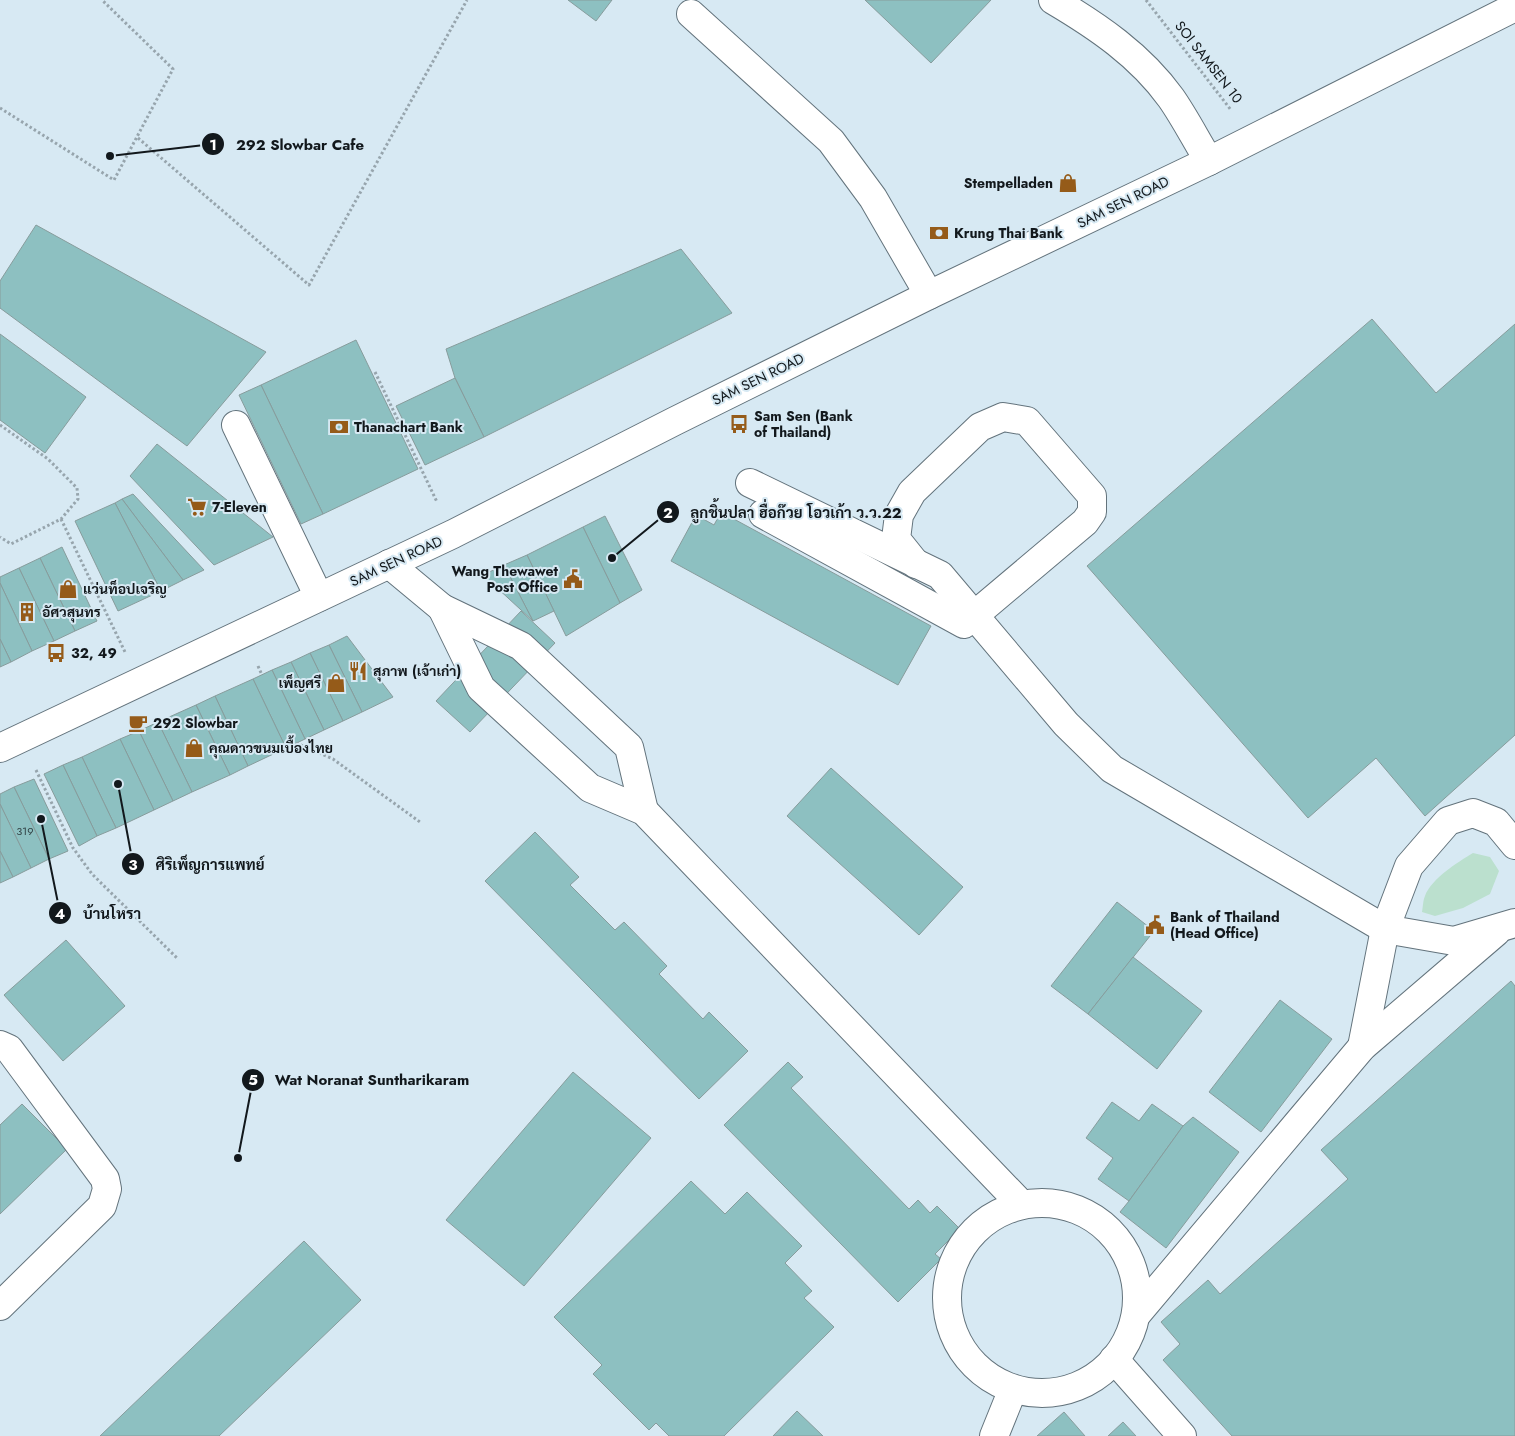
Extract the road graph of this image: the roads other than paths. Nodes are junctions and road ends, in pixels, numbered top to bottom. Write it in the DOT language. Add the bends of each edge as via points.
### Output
graph roads {
  1 [pos="1053,0"];
  2 [pos="1515,7"];
  3 [pos="690,14"];
  4 [pos="1209,161"];
  5 [pos="929,295"];
  6 [pos="236,426"];
  7 [pos="750,483"];
  8 [pos="763,514"];
  9 [pos="389,564"];
  10 [pos="916,564"];
  11 [pos="319,597"];
  12 [pos="442,608"];
  13 [pos="969,620"];
  14 [pos="10,743"];
  15 [pos="644,812"];
  16 [pos="1515,846"];
  17 [pos="1509,925"];
  18 [pos="1385,929"];
  19 [pos="0,1045"];
  20 [pos="1362,1047"];
  21 [pos="1021,1204"];
  22 [pos="0,1306"];
  23 [pos="1136,1315"];
  24 [pos="1114,1359"];
  25 [pos="1013,1389"];
  26 [pos="994,1436"];
  27 [pos="1182,1436"];
  1 -- 4 [label="main road" via="1128,50 1171,98"];
  2 -- 4 [label="main road, SAM SEN ROAD"];
  3 -- 5 [label="main road" via="830,141 872,198"];
  4 -- 5 [label="main road, SAM SEN ROAD"];
  5 -- 9 [label="main road, SAM SEN ROAD"];
  6 -- 11 [label="main road"];
  7 -- 10 [label="main road"];
  8 -- 13 [label="main road"];
  9 -- 11 [label="main road, SAM SEN ROAD"];
  9 -- 12 [label="main road"];
  10 -- 13 [label="main road"];
  10 -- 13 [label="main road" via="896,539 899,515 912,492 980,427 1003,417 1027,421 1092,496 1092,512 1085,522"];
  11 -- 14 [label="main road, SAM SEN ROAD"];
  12 -- 15 [label="main road" via="482,688 590,788"];
  12 -- 15 [label="main road" via="521,646 628,747"];
  13 -- 18 [label="main road" via="1112,769"];
  15 -- 21 [label="main road"];
  16 -- 18 [label="main road" via="1496,822 1473,813 1448,821 1409,866"];
  17 -- 18 [label="main road" via="1454,941"];
  17 -- 20 [label="main road"];
  18 -- 20 [label="main road"];
  19 -- 22 [label="main road" via="9,1049 105,1179 107,1189 102,1206"];
  20 -- 23 [label="main road"];
  21 -- 23 [label="main road" via="1053,1202 1083,1211 1108,1229 1127,1254 1136,1284"];
  21 -- 25 [label="main road" via="992,1215 968,1235 952,1262 945,1293 949,1324 963,1352 985,1375"];
  23 -- 24 [label="main road" via="1125,1345"];
  24 -- 25 [label="main road" via="1105,1370 1077,1387 1045,1394"];
  24 -- 27 [label="main road"];
  25 -- 26 [label="main road"];
}
